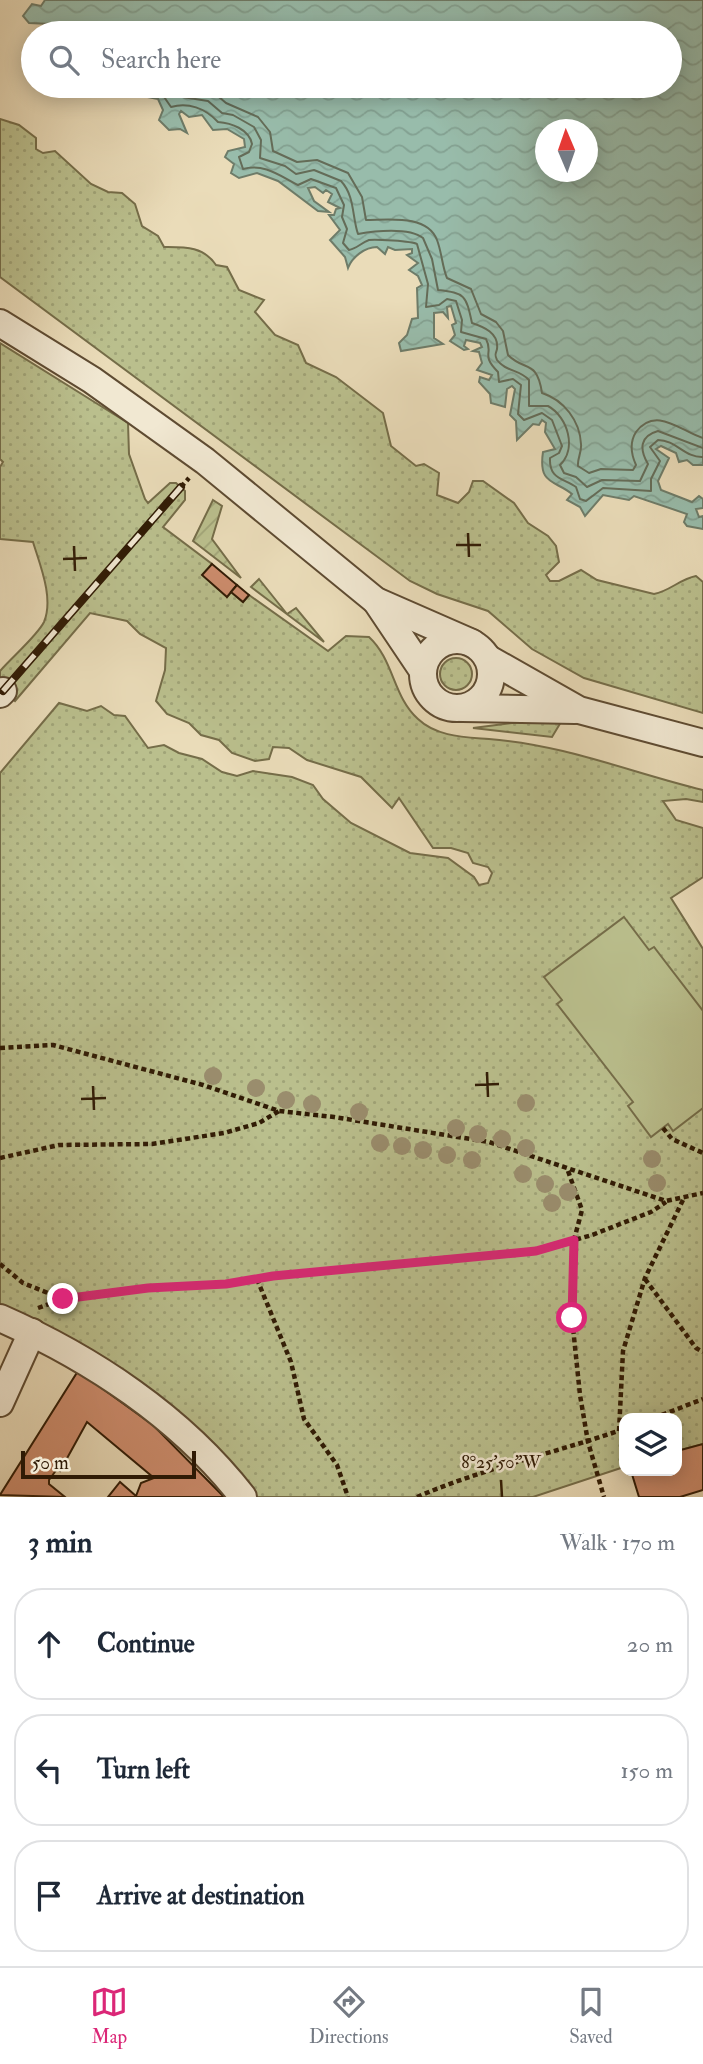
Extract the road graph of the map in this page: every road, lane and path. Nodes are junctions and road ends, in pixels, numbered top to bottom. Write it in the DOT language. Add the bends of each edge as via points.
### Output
graph roads {
  1 [pos="0,323"];
  2 [pos="376,601"];
  3 [pos="481,651"];
  4 [pos="423,670"];
  5 [pos="462,708"];
  6 [pos="579,710"];
  7 [pos="703,743"];
  8 [pos="0,1048"];
  9 [pos="279,1111"];
  10 [pos="663,1128"];
  11 [pos="703,1153"];
  12 [pos="0,1158"];
  13 [pos="568,1170"];
  14 [pos="703,1193"];
  15 [pos="684,1197"];
  16 [pos="666,1201"];
  17 [pos="574,1240"];
  18 [pos="0,1264"];
  19 [pos="645,1278"];
  20 [pos="257,1279"];
  21 [pos="63,1299"];
  22 [pos="55,1304"];
  23 [pos="0,1318"];
  24 [pos="32,1332"];
  25 [pos="703,1352"];
  26 [pos="703,1399"];
  27 [pos="0,1403"];
  28 [pos="622,1413"];
  29 [pos="667,1413"];
  30 [pos="619,1431"];
  31 [pos="588,1442"];
  32 [pos="243,1497"];
  33 [pos="348,1497"];
  34 [pos="417,1497"];
  35 [pos="604,1497"];
  1 -- 2 [label="street" via="92,380 205,461"];
  2 -- 3 [label="street"];
  2 -- 4 [label="street"];
  3 -- 4 [label="street" via="451,640 432,650"];
  3 -- 5 [label="street" via="491,681 488,691"];
  3 -- 6 [label="street"];
  4 -- 5 [label="street" via="423,681 433,699"];
  5 -- 6 [label="street"];
  6 -- 7 [label="street"];
  8 -- 9 [label="path" via="53,1045 203,1085"];
  9 -- 12 [label="path" via="259,1123 224,1133 152,1144 59,1145"];
  9 -- 13 [label="path" via="489,1142"];
  10 -- 11 [label="path" via="672,1139"];
  13 -- 16 [label="path"];
  13 -- 17 [label="path" via="582,1210"];
  14 -- 15 [label="path"];
  15 -- 16 [label="path"];
  15 -- 19 [label="path"];
  16 -- 17 [label="path" via="651,1212"];
  17 -- 20 [label="path" via="536,1251"];
  17 -- 31 [label="path" via="572,1318"];
  18 -- 21 [label="path" via="23,1283"];
  19 -- 25 [label="path"];
  19 -- 28 [label="path" via="623,1351"];
  20 -- 21 [label="path"];
  20 -- 33 [label="path" via="291,1362 304,1419 337,1465"];
  21 -- 22 [label="path"];
  23 -- 24 [label="street"];
  24 -- 27 [label="street"];
  24 -- 32 [label="street" via="71,1352 174,1427"];
  26 -- 29 [label="path"];
  30 -- 31 [label="path"];
  31 -- 34 [label="path" via="463,1477"];
  31 -- 35 [label="path"];
}
